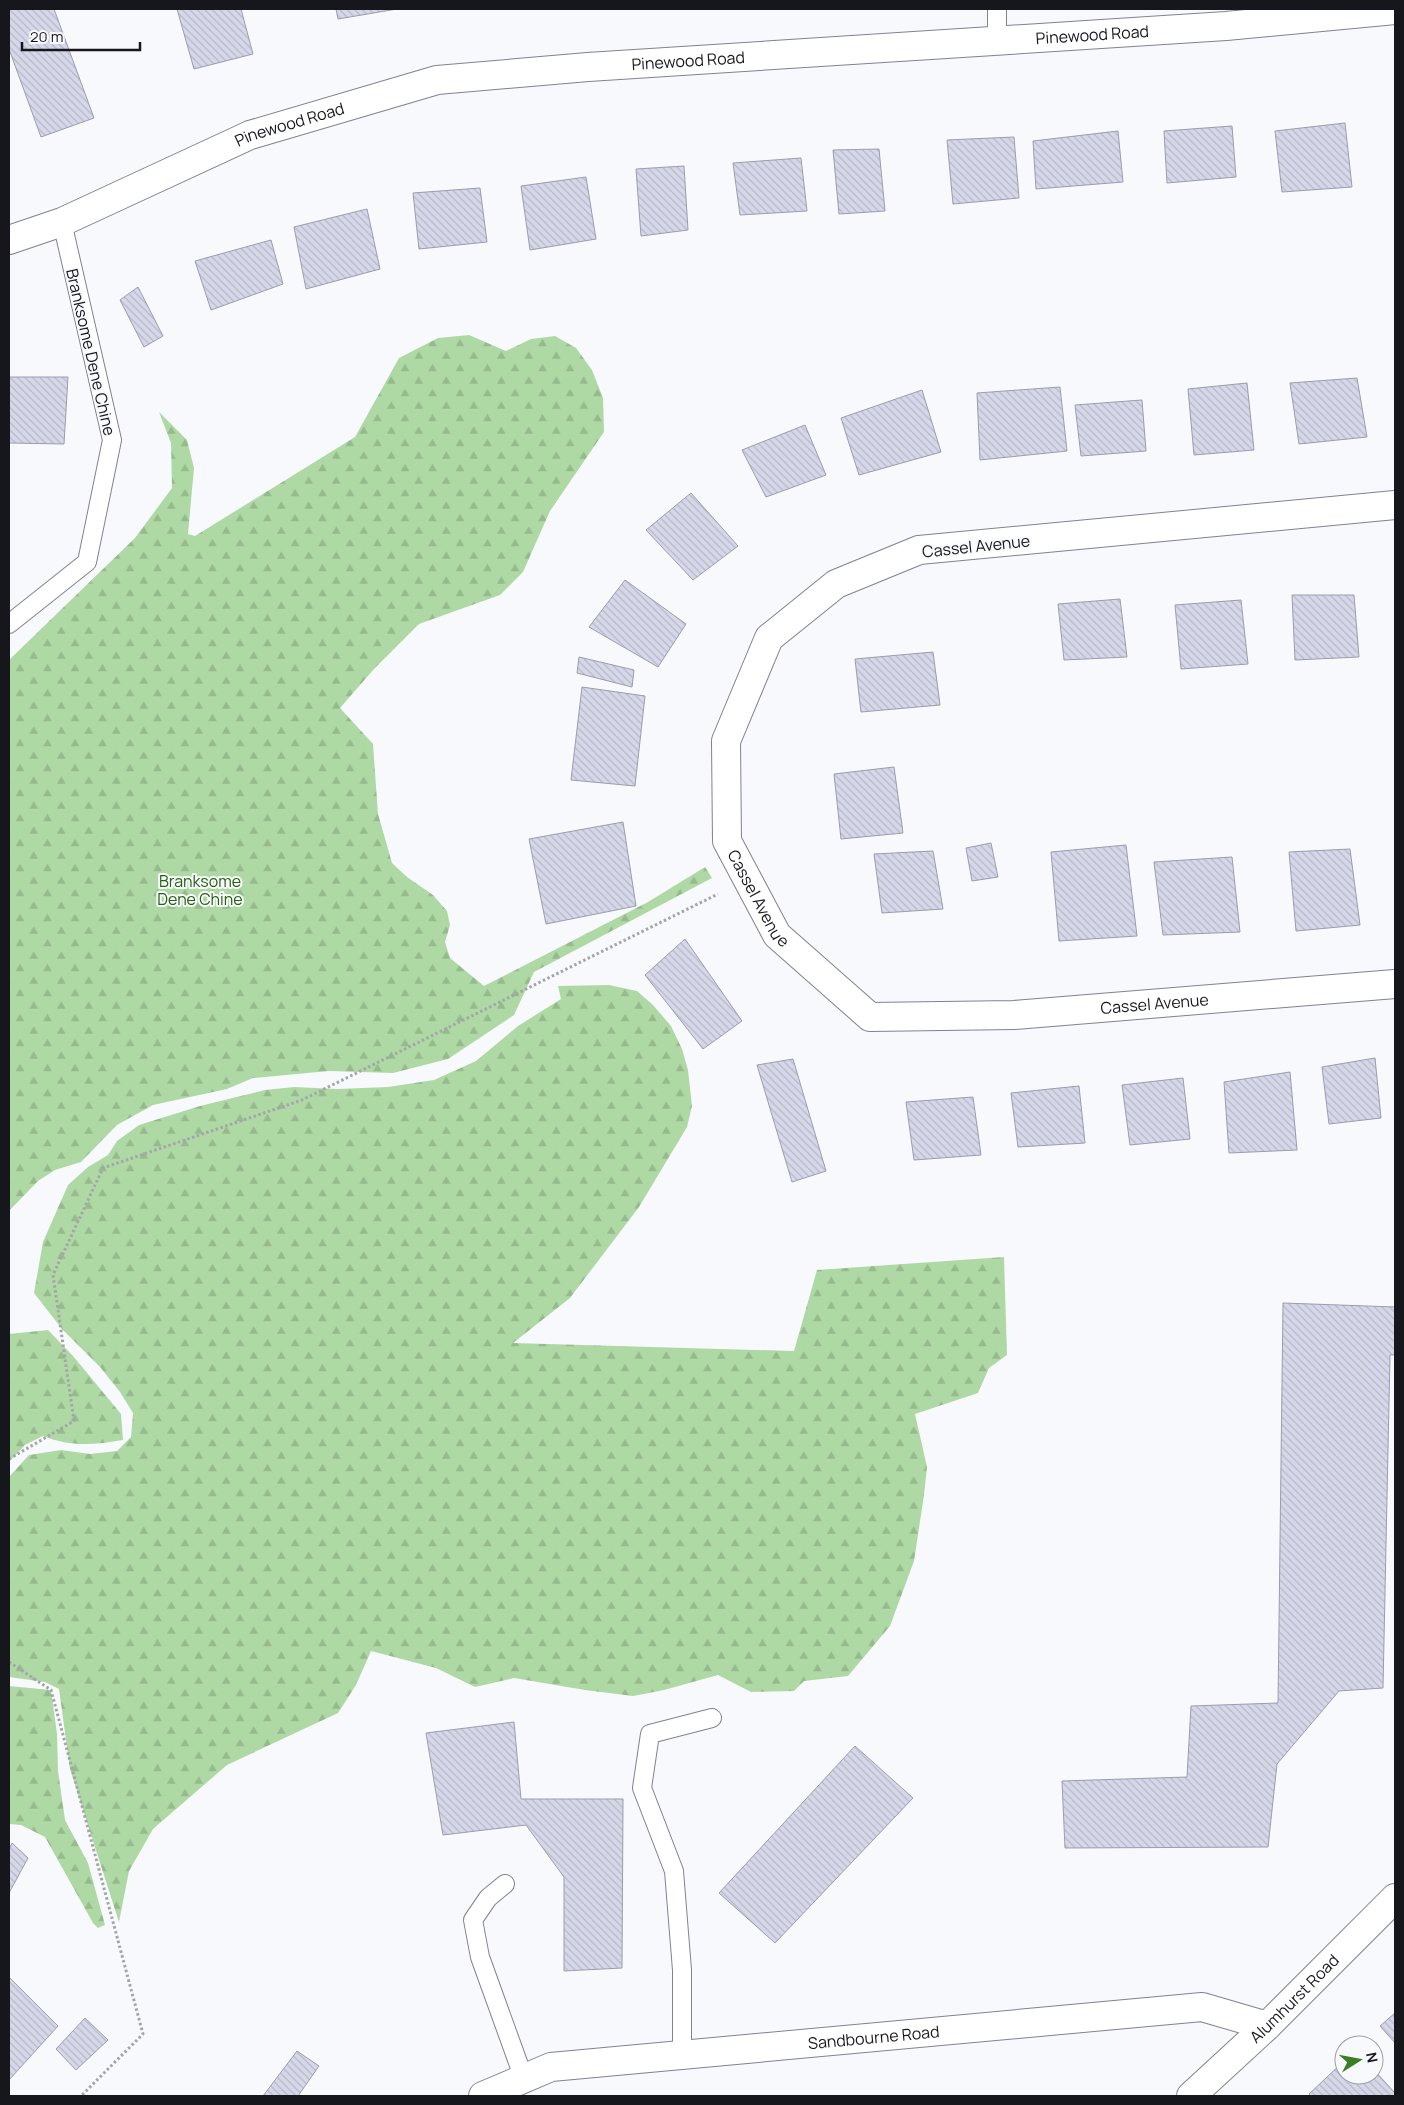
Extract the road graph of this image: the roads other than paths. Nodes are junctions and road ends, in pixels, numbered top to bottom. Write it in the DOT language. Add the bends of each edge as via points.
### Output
graph roads {
  1 [pos="997,9"];
  2 [pos="1395,10"];
  3 [pos="997,41"];
  4 [pos="62,222"];
  5 [pos="9,240"];
  6 [pos="1395,504"];
  7 [pos="9,624"];
  8 [pos="1395,984"];
  9 [pos="712,1718"];
  10 [pos="505,1884"];
  11 [pos="1395,1898"];
  12 [pos="1267,2026"];
  13 [pos="682,2055"];
  14 [pos="524,2079"];
  15 [pos="483,2096"];
  16 [pos="1191,2096"];
  1 -- 3 [label="lane"];
  2 -- 3 [label="street, Pinewood Road" via="1226,26"];
  3 -- 4 [label="street, Pinewood Road" via="437,80 250,135"];
  4 -- 5 [label="street, Pinewood Road"];
  4 -- 7 [label="lane, Branksome Dene Chine" via="112,440 87,562"];
  6 -- 8 [label="street, Cassel Avenue" via="919,550 836,584 769,638 726,741 727,840 747,879 777,935 870,1017 1014,1015"];
  9 -- 13 [label="lane" via="650,1734 642,1788 674,1871 682,1970"];
  10 -- 14 [label="lane" via="488,1898 473,1920 485,1972"];
  11 -- 12 [label="street, Alumhurst Road"];
  12 -- 13 [label="street, Sandbourne Road" via="1202,2007"];
  12 -- 16 [label="street, Alumhurst Road"];
  13 -- 14 [label="street, Sandbourne Road" via="551,2067"];
  14 -- 15 [label="street, Sandbourne Road"];
}
